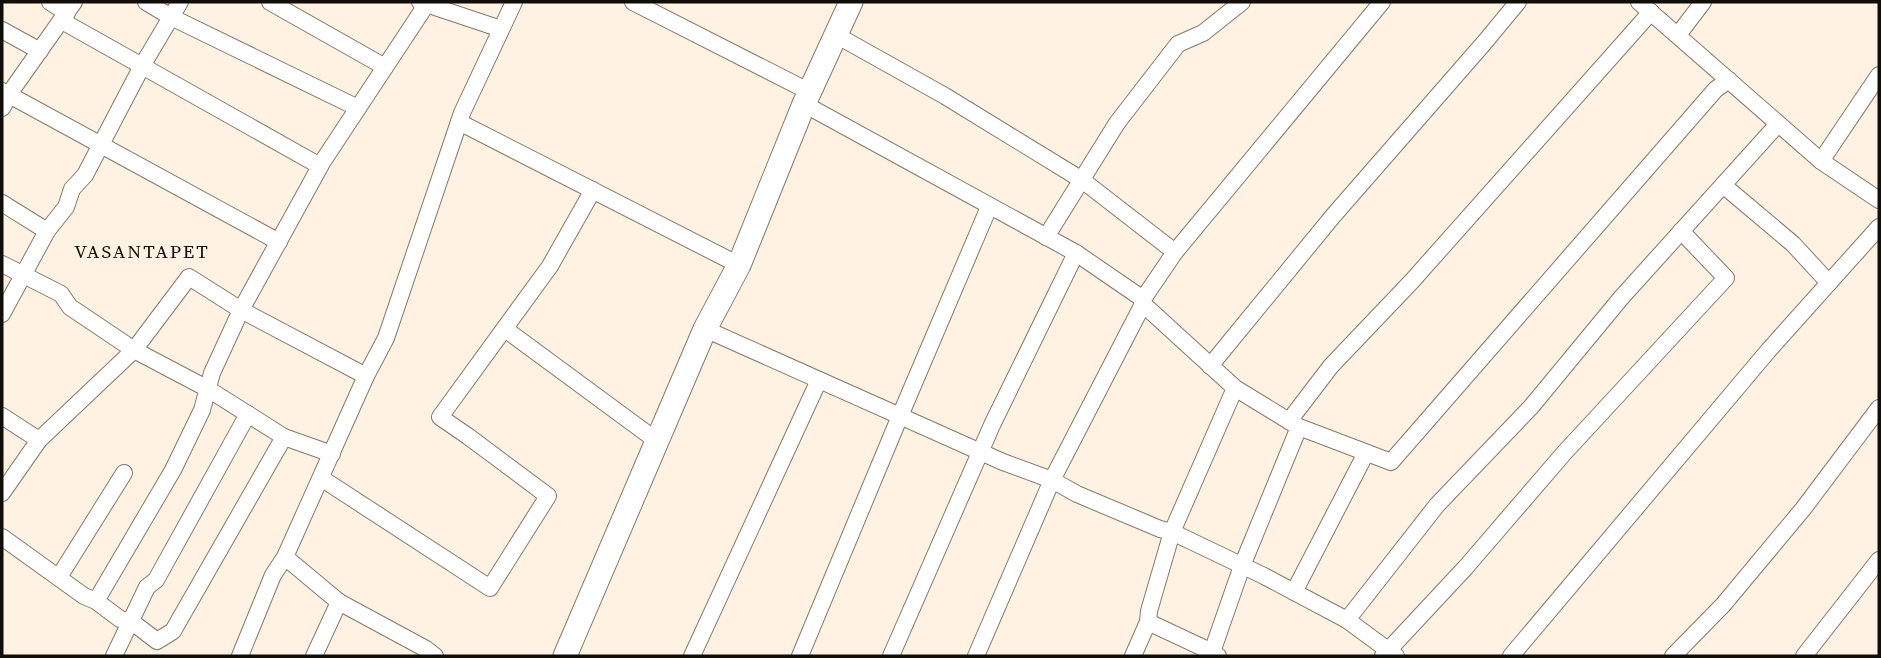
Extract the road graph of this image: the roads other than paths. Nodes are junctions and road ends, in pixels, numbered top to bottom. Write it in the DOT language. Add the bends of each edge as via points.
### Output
graph roads {
  1 [pos="50,2"];
  2 [pos="146,2"];
  3 [pos="180,2"];
  4 [pos="270,2"];
  5 [pos="514,2"];
  6 [pos="633,2"];
  7 [pos="851,2"];
  8 [pos="1242,2"];
  9 [pos="1382,2"];
  10 [pos="1518,2"];
  11 [pos="1703,2"];
  12 [pos="425,3"];
  13 [pos="1645,7"];
  14 [pos="68,12"];
  15 [pos="171,17"];
  16 [pos="501,29"];
  17 [pos="2,30"];
  18 [pos="1678,34"];
  19 [pos="835,35"];
  20 [pos="40,51"];
  21 [pos="142,66"];
  22 [pos="385,67"];
  23 [pos="1879,75"];
  24 [pos="1729,80"];
  25 [pos="4,98"];
  26 [pos="807,98"];
  27 [pos="358,108"];
  28 [pos="459,122"];
  29 [pos="1778,124"];
  30 [pos="101,145"];
  31 [pos="1821,160"];
  32 [pos="320,166"];
  33 [pos="1082,180"];
  34 [pos="1723,185"];
  35 [pos="593,190"];
  36 [pos="1879,200"];
  37 [pos="2,204"];
  38 [pos="989,207"];
  39 [pos="1879,227"];
  40 [pos="47,231"];
  41 [pos="1681,231"];
  42 [pos="1046,237"];
  43 [pos="279,242"];
  44 [pos="1175,252"];
  45 [pos="1076,254"];
  46 [pos="2,264"];
  47 [pos="739,265"];
  48 [pos="22,274"];
  49 [pos="1829,283"];
  50 [pos="1143,301"];
  51 [pos="242,310"];
  52 [pos="2,314"];
  53 [pos="505,329"];
  54 [pos="705,330"];
  55 [pos="134,350"];
  56 [pos="1210,366"];
  57 [pos="366,376"];
  58 [pos="819,380"];
  59 [pos="1235,388"];
  60 [pos="208,389"];
  61 [pos="1879,408"];
  62 [pos="248,414"];
  63 [pos="2,416"];
  64 [pos="900,416"];
  65 [pos="1294,424"];
  66 [pos="284,437"];
  67 [pos="39,440"];
  68 [pos="657,441"];
  69 [pos="980,452"];
  70 [pos="1366,453"];
  71 [pos="332,454"];
  72 [pos="124,472"];
  73 [pos="321,478"];
  74 [pos="1052,480"];
  75 [pos="2,493"];
  76 [pos="1172,532"];
  77 [pos="2,537"];
  78 [pos="285,557"];
  79 [pos="1879,560"];
  80 [pos="1242,566"];
  81 [pos="59,577"];
  82 [pos="1294,592"];
  83 [pos="96,601"];
  84 [pos="340,603"];
  85 [pos="1347,620"];
  86 [pos="132,622"];
  87 [pos="1148,622"];
  88 [pos="427,654"];
  89 [pos="1215,654"];
  90 [pos="1389,654"];
  91 [pos="114,656"];
  92 [pos="240,656"];
  93 [pos="314,656"];
  94 [pos="565,656"];
  95 [pos="692,656"];
  96 [pos="800,656"];
  97 [pos="891,656"];
  98 [pos="976,656"];
  99 [pos="1133,656"];
  100 [pos="1513,656"];
  101 [pos="1673,656"];
  102 [pos="1804,656"];
  1 -- 14 [label="street"];
  2 -- 15 [label="street"];
  3 -- 15 [label="street"];
  4 -- 22 [label="street"];
  5 -- 16 [label="street"];
  6 -- 26 [label="street"];
  7 -- 19 [label="street"];
  8 -- 33 [label="street" via="1203,33 1178,44 1117,123"];
  9 -- 44 [label="street"];
  10 -- 56 [label="street"];
  11 -- 18 [label="street"];
  12 -- 16 [label="street"];
  12 -- 22 [label="street"];
  13 -- 18 [label="street"];
  13 -- 65 [label="street" via="1412,281 1331,366"];
  14 -- 20 [label="street"];
  14 -- 21 [label="street"];
  15 -- 21 [label="street"];
  15 -- 27 [label="street"];
  16 -- 28 [label="street"];
  17 -- 20 [label="street"];
  18 -- 24 [label="street"];
  19 -- 26 [label="street"];
  19 -- 33 [label="street"];
  20 -- 25 [label="street"];
  21 -- 30 [label="street"];
  21 -- 32 [label="street"];
  22 -- 27 [label="street"];
  23 -- 31 [label="street"];
  24 -- 29 [label="street"];
  24 -- 70 [label="street" via="1716,89 1391,462"];
  25 -- 30 [label="street"];
  26 -- 38 [label="street"];
  26 -- 47 [label="street"];
  27 -- 32 [label="street"];
  28 -- 35 [label="street"];
  28 -- 57 [label="street" via="386,338"];
  29 -- 31 [label="street"];
  29 -- 34 [label="street"];
  30 -- 40 [label="street"];
  30 -- 43 [label="street"];
  31 -- 36 [label="street"];
  32 -- 43 [label="street"];
  33 -- 42 [label="street"];
  33 -- 44 [label="street"];
  34 -- 41 [label="street"];
  34 -- 49 [label="street" via="1793,244"];
  35 -- 47 [label="street"];
  35 -- 53 [label="street" via="550,266"];
  37 -- 40 [label="street"];
  38 -- 42 [label="street"];
  38 -- 64 [label="street"];
  39 -- 49 [label="street"];
  40 -- 48 [label="street"];
  41 -- 85 [label="street" via="1531,407 1437,505"];
  41 -- 90 [label="street" via="1726,278 1564,452"];
  42 -- 45 [label="street"];
  43 -- 51 [label="street"];
  44 -- 50 [label="street"];
  45 -- 50 [label="street"];
  45 -- 69 [label="street"];
  46 -- 48 [label="street"];
  47 -- 54 [label="street"];
  48 -- 52 [label="street"];
  48 -- 55 [label="street" via="61,294 70,307"];
  49 -- 100 [label="street"];
  50 -- 56 [label="street"];
  50 -- 74 [label="street"];
  51 -- 55 [label="street" via="189,276"];
  51 -- 57 [label="street"];
  51 -- 60 [label="street"];
  53 -- 68 [label="street"];
  53 -- 73 [label="street" via="440,417 548,496 489,588"];
  54 -- 58 [label="street"];
  54 -- 68 [label="street"];
  55 -- 60 [label="street"];
  55 -- 67 [label="street"];
  56 -- 59 [label="street"];
  57 -- 71 [label="street"];
  58 -- 64 [label="street"];
  58 -- 95 [label="street"];
  59 -- 65 [label="street"];
  59 -- 76 [label="street"];
  60 -- 62 [label="street"];
  60 -- 83 [label="street" via="173,470"];
  61 -- 101 [label="street" via="1803,509 1723,605"];
  62 -- 66 [label="street"];
  62 -- 86 [label="street" via="156,580 147,587"];
  63 -- 67 [label="street"];
  64 -- 69 [label="street"];
  64 -- 96 [label="street"];
  65 -- 70 [label="street"];
  65 -- 80 [label="street" via="1280,478"];
  66 -- 71 [label="street"];
  66 -- 86 [label="street" via="173,631 157,641"];
  67 -- 75 [label="street"];
  68 -- 94 [label="street"];
  69 -- 74 [label="street"];
  69 -- 97 [label="street"];
  70 -- 82 [label="street"];
  71 -- 73 [label="street"];
  72 -- 81 [label="street"];
  73 -- 78 [label="street"];
  74 -- 76 [label="street"];
  74 -- 98 [label="street"];
  76 -- 80 [label="street"];
  76 -- 87 [label="street"];
  77 -- 81 [label="street"];
  78 -- 84 [label="street"];
  78 -- 92 [label="street"];
  79 -- 102 [label="street"];
  80 -- 82 [label="street"];
  80 -- 89 [label="street"];
  81 -- 83 [label="street"];
  82 -- 85 [label="street"];
  83 -- 86 [label="street"];
  84 -- 88 [label="street"];
  84 -- 93 [label="street"];
  85 -- 90 [label="street"];
  86 -- 91 [label="street"];
  87 -- 89 [label="street"];
  87 -- 99 [label="street"];
}
